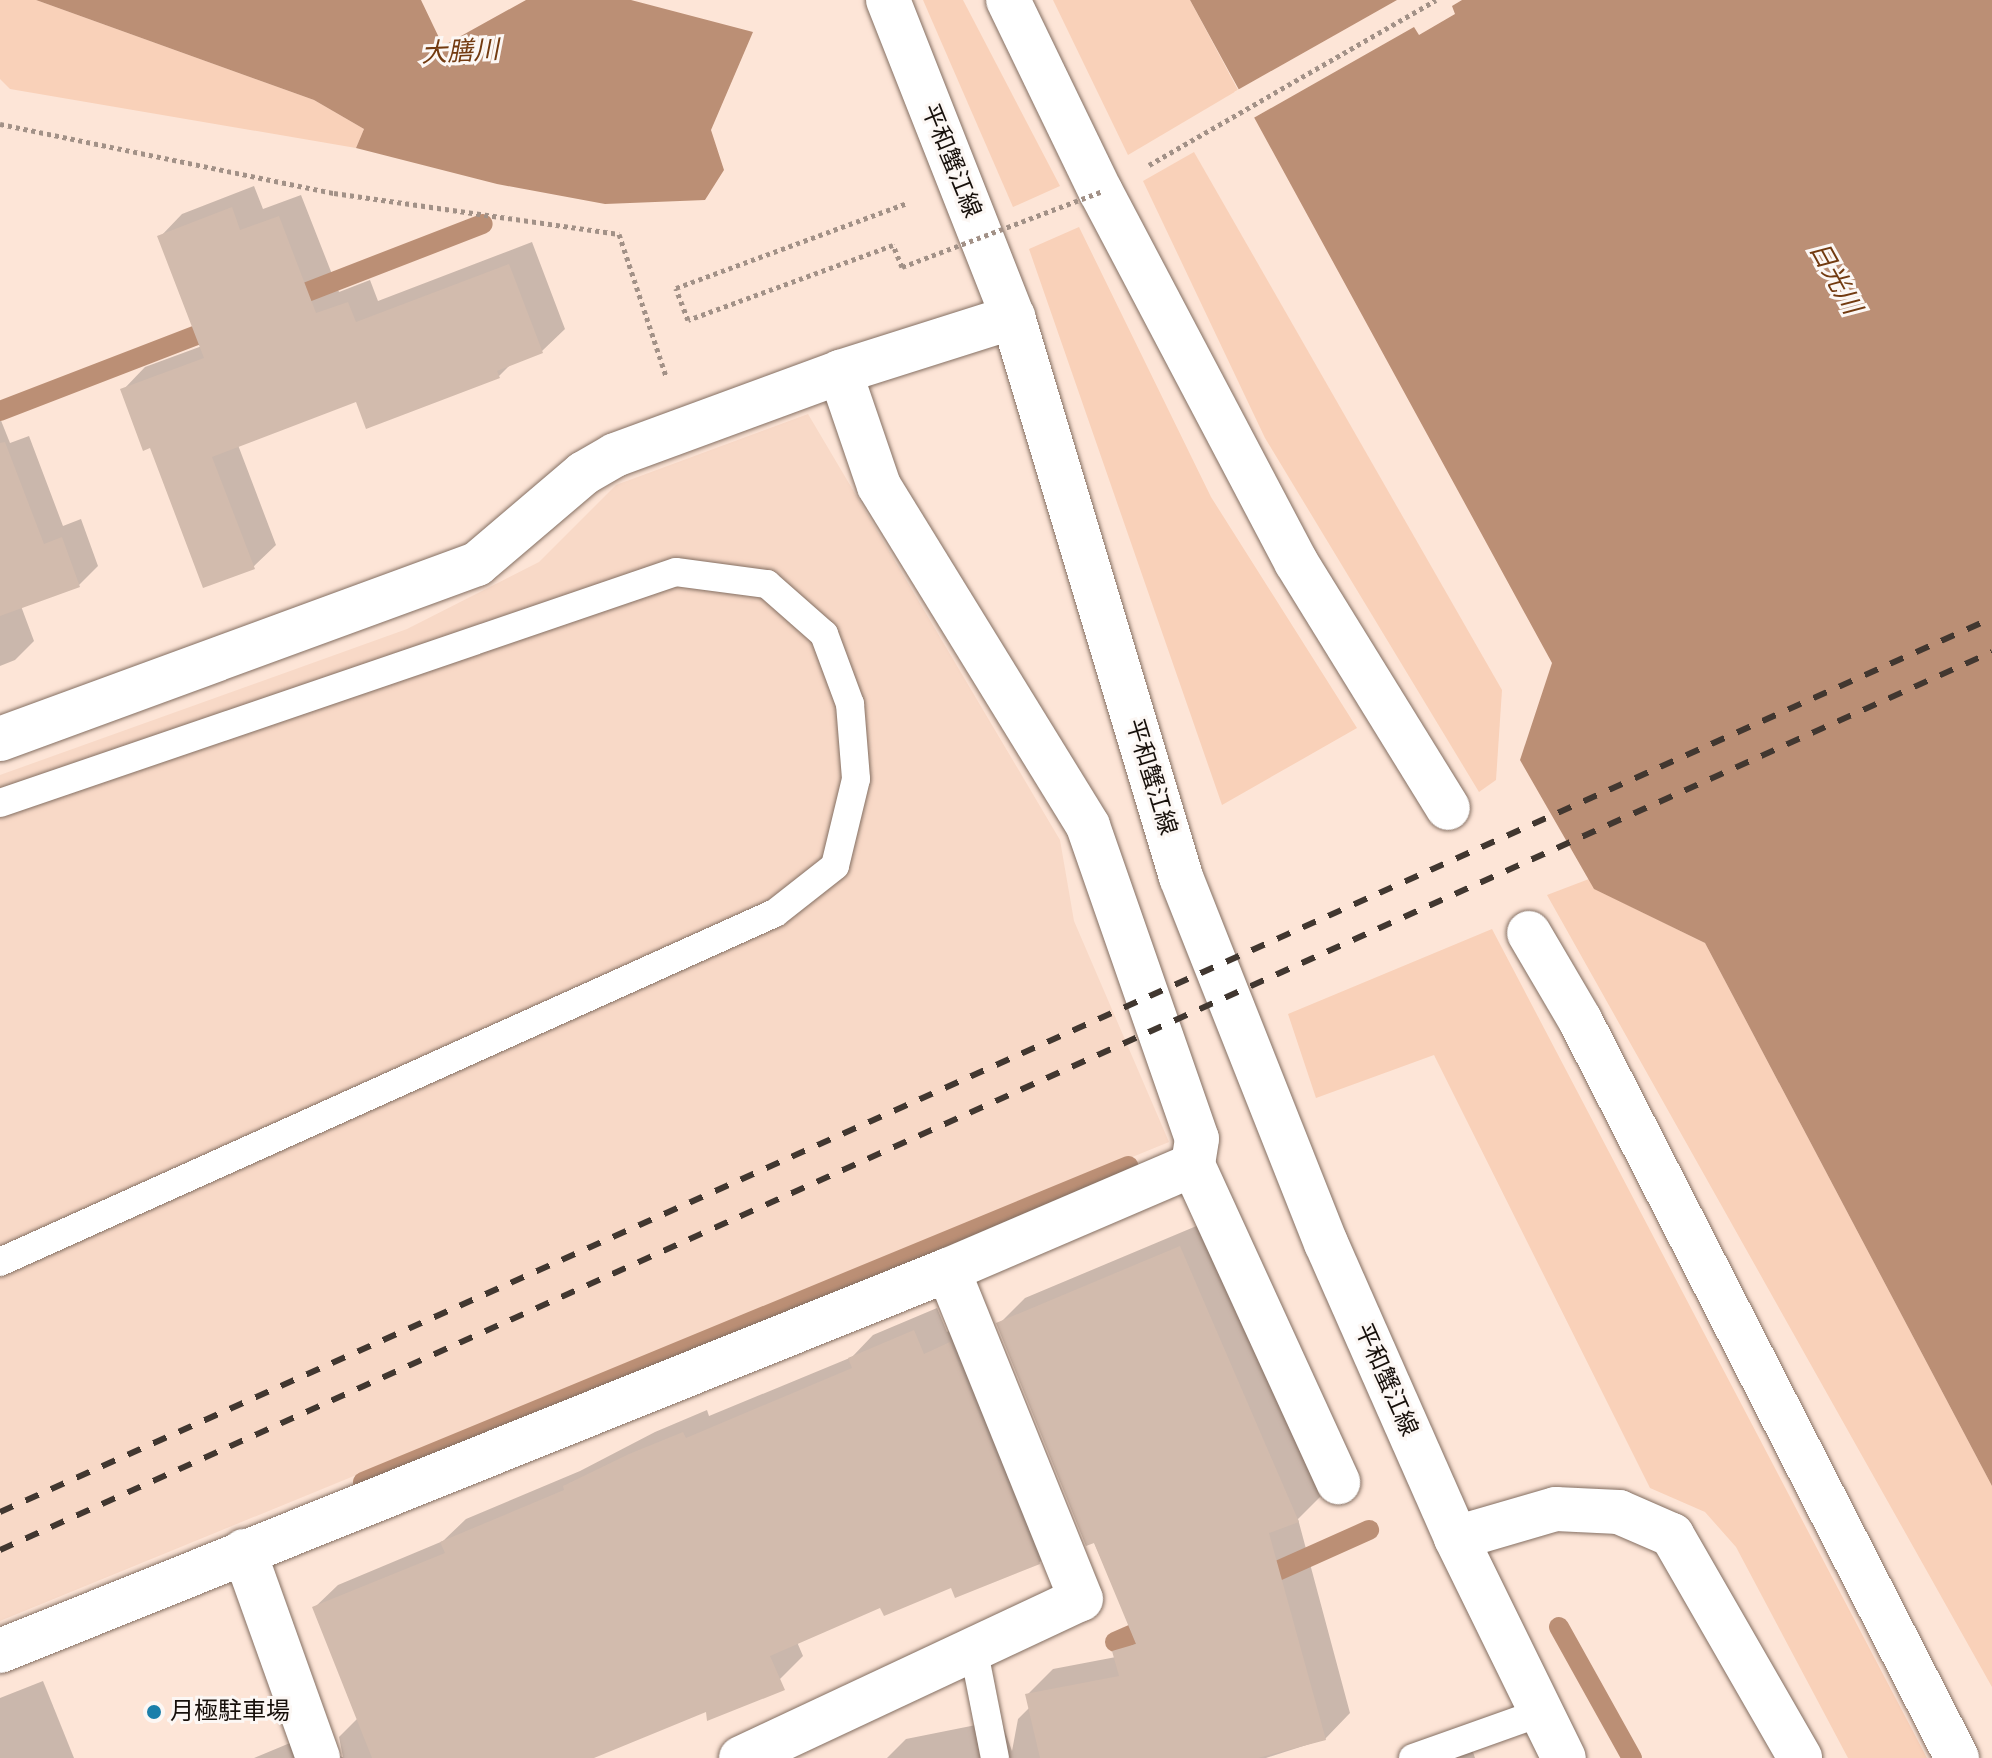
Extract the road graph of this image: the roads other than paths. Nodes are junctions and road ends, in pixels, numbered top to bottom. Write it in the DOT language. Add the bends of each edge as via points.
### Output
graph roads {
  1 [pos="888,0"];
  2 [pos="1008,0"];
  3 [pos="1013,317"];
  4 [pos="840,372"];
  5 [pos="0,739"];
  6 [pos="0,803"];
  7 [pos="1448,808"];
  8 [pos="1529,933"];
  9 [pos="1193,1165"];
  10 [pos="0,1262"];
  11 [pos="948,1270"];
  12 [pos="1338,1482"];
  13 [pos="1456,1538"];
  14 [pos="244,1551"];
  15 [pos="0,1651"];
  16 [pos="974,1652"];
  17 [pos="1542,1712"];
  18 [pos="318,1758"];
  19 [pos="741,1758"];
  20 [pos="995,1758"];
  21 [pos="1413,1758"];
  22 [pos="1564,1758"];
  23 [pos="1800,1758"];
  24 [pos="1957,1758"];
  1 -- 3 [label="street, 平和蟹江線"];
  2 -- 7 [label="street" via="1118,182 1296,562"];
  3 -- 4 [label="street"];
  3 -- 13 [label="street, 平和蟹江線" via="1181,877 1326,1243"];
  4 -- 5 [label="street" via="615,455 584,473 477,564"];
  4 -- 9 [label="street" via="879,486 1088,826 1197,1139"];
  6 -- 10 [label="lane" via="676,572 767,584 824,634 850,704 856,779 835,866 775,913"];
  8 -- 24 [label="street" via="1580,1020"];
  9 -- 11 [label="street"];
  9 -- 12 [label="street"];
  11 -- 14 [label="street"];
  11 -- 16 [label="street" via="1081,1599"];
  13 -- 17 [label="street, 平和蟹江線"];
  13 -- 23 [label="street" via="1556,1509 1619,1512 1672,1535"];
  14 -- 15 [label="street"];
  14 -- 18 [label="street"];
  16 -- 19 [label="street"];
  16 -- 20 [label="lane"];
  17 -- 21 [label="lane"];
  17 -- 22 [label="street, 平和蟹江線"];
}
